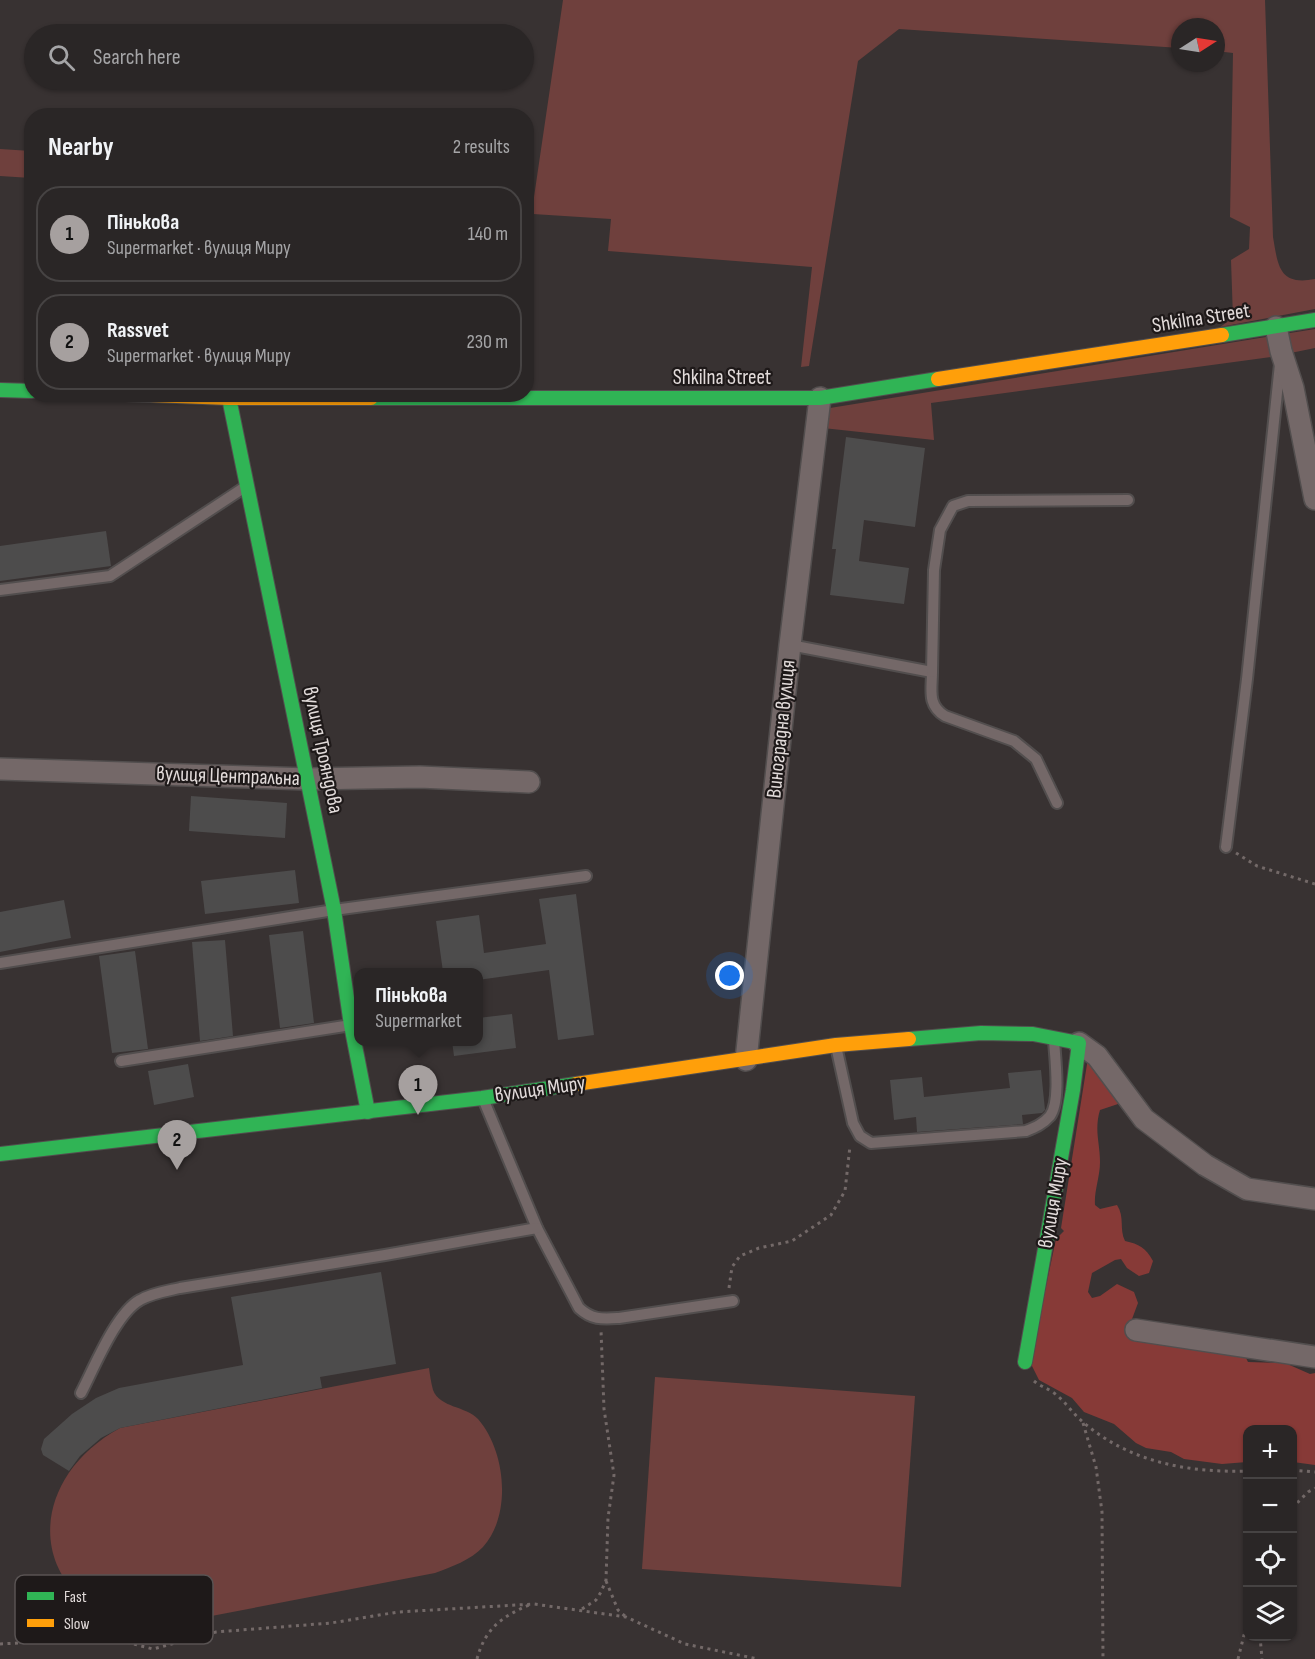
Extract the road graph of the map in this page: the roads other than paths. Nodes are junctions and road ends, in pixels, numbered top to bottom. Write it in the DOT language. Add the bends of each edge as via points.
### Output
graph roads {
  1 [pos="1315,320"];
  2 [pos="1276,327"];
  3 [pos="1281,351"];
  4 [pos="0,390"];
  5 [pos="24,391"];
  6 [pos="534,398"];
  7 [pos="820,398"];
  8 [pos="230,402"];
  9 [pos="247,485"];
  10 [pos="1315,499"];
  11 [pos="1128,500"];
  12 [pos="0,590"];
  13 [pos="790,645"];
  14 [pos="932,672"];
  15 [pos="0,769"];
  16 [pos="308,778"];
  17 [pos="529,782"];
  18 [pos="1057,803"];
  19 [pos="1226,847"];
  20 [pos="586,876"];
  21 [pos="334,910"];
  22 [pos="0,963"];
  23 [pos="351,1024"];
  24 [pos="1054,1038"];
  25 [pos="354,1040"];
  26 [pos="1078,1043"];
  27 [pos="355,1046"];
  28 [pos="836,1046"];
  29 [pos="746,1060"];
  30 [pos="121,1061"];
  31 [pos="482,1098"];
  32 [pos="368,1112"];
  33 [pos="0,1154"];
  34 [pos="1315,1199"];
  35 [pos="537,1228"];
  36 [pos="733,1301"];
  37 [pos="1136,1330"];
  38 [pos="1315,1357"];
  39 [pos="1025,1362"];
  40 [pos="81,1393"];
  1 -- 2 [label="street, Shkilna Street"];
  2 -- 3 [label="street"];
  2 -- 7 [label="street, Shkilna Street"];
  3 -- 10 [label="street" via="1293,388"];
  3 -- 19 [label="lane"];
  4 -- 5 [label="street"];
  6 -- 7 [label="street, Shkilna Street"];
  7 -- 13 [label="street, Виноградна вулиця"];
  8 -- 9 [label="street, вулиця Трояндова"];
  9 -- 12 [label="lane" via="110,576"];
  9 -- 16 [label="street, вулиця Трояндова"];
  11 -- 14 [label="lane" via="968,501 953,507 940,530 934,570"];
  13 -- 14 [label="lane"];
  13 -- 29 [label="street, Виноградна вулиця"];
  14 -- 18 [label="lane" via="936,711 1014,741 1036,759"];
  15 -- 16 [label="street, вулиця Центральна"];
  16 -- 17 [label="street, вулиця Центральна" via="420,777"];
  16 -- 21 [label="street, вулиця Трояндова"];
  20 -- 21 [label="lane"];
  21 -- 22 [label="lane"];
  21 -- 23 [label="street, вулиця Трояндова"];
  23 -- 25 [label="street, вулиця Трояндова"];
  23 -- 30 [label="lane"];
  24 -- 26 [label="street, вулиця Миру"];
  24 -- 28 [label="street, вулиця Миру" via="981,1033"];
  24 -- 28 [label="lane" via="1056,1091 1052,1113 1042,1125 1026,1131 871,1143 860,1136 853,1123"];
  26 -- 34 [label="street, вулиця Миру" via="1097,1056 1144,1119 1205,1165 1247,1189"];
  26 -- 39 [label="street, вулиця Миру"];
  27 -- 32 [label="street, вулиця Трояндова"];
  28 -- 29 [label="street, вулиця Миру"];
  29 -- 31 [label="street, вулиця Миру"];
  31 -- 32 [label="street, вулиця Миру"];
  31 -- 35 [label="lane"];
  32 -- 33 [label="street, вулиця Миру"];
  35 -- 36 [label="lane" via="579,1308 588,1317 600,1319"];
  35 -- 40 [label="lane" via="153,1295 128,1309"];
  37 -- 38 [label="street"];
}
